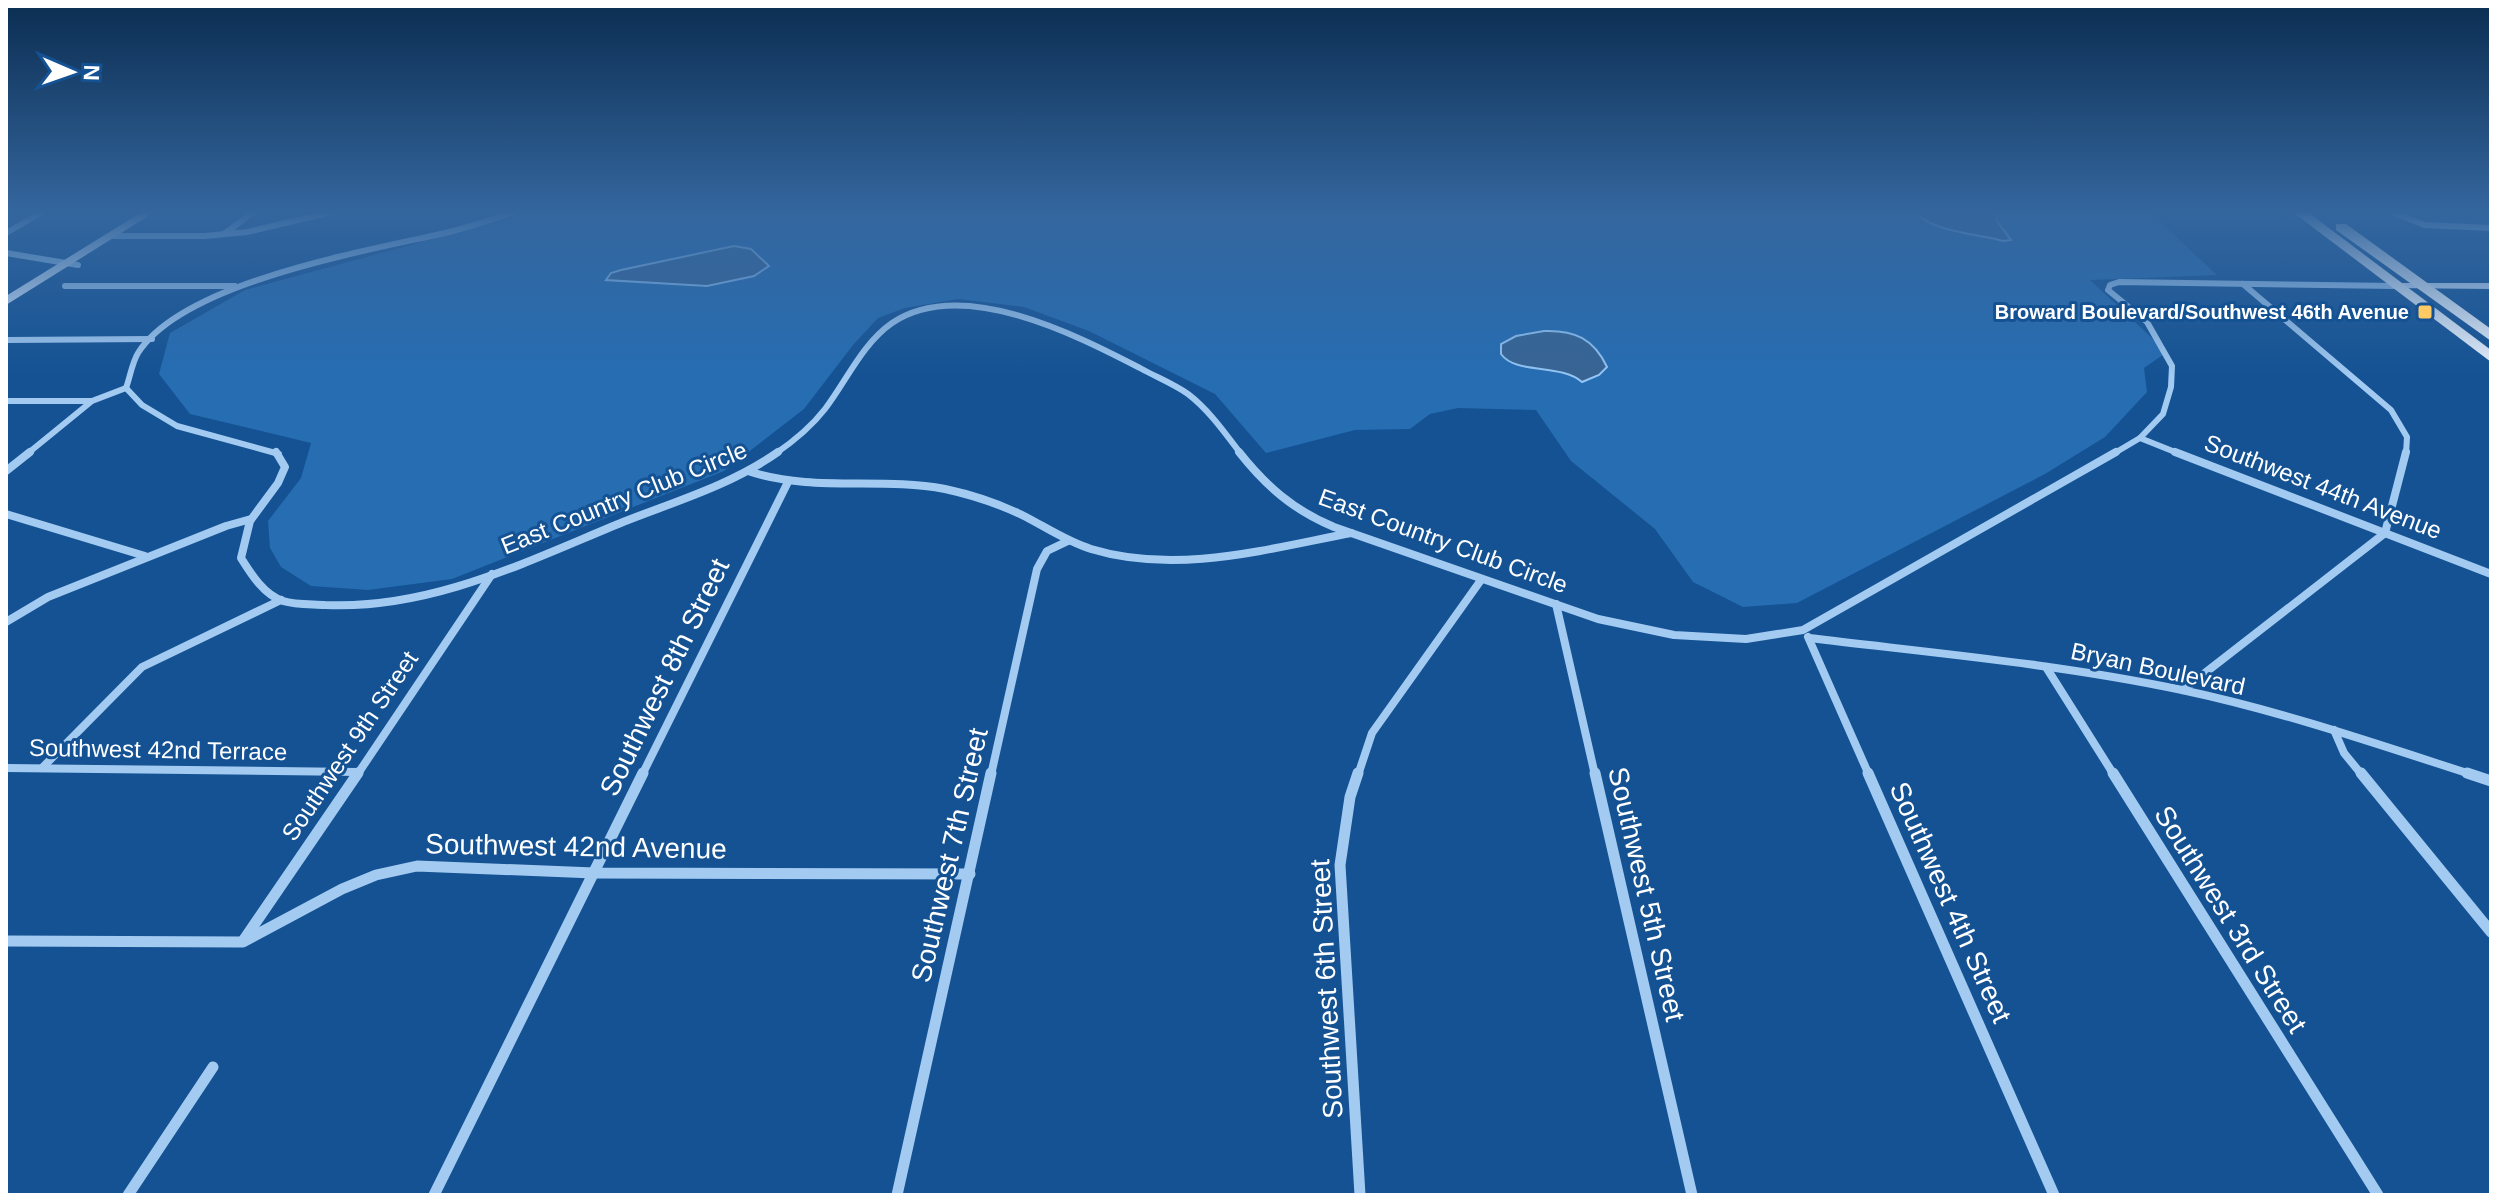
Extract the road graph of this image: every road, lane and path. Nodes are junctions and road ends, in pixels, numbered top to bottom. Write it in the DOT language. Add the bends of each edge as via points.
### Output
graph roads {
  1 [pos="68,266"];
  2 [pos="69,266"];
  3 [pos="302,266"];
  4 [pos="2370,266"];
  5 [pos="2394,266"];
  6 [pos="2242,284"];
  7 [pos="65,286"];
  8 [pos="236,286"];
  9 [pos="2396,286"];
  10 [pos="2421,286"];
  11 [pos="2491,286"];
  12 [pos="6,301"];
  13 [pos="6,310"];
  14 [pos="2491,336"];
  15 [pos="152,339"];
  16 [pos="6,340"];
  17 [pos="2491,357"];
  18 [pos="126,388"];
  19 [pos="6,401"];
  20 [pos="92,401"];
  21 [pos="2140,438"];
  22 [pos="6,471"];
  23 [pos="751,472"];
  24 [pos="788,482"];
  25 [pos="6,514"];
  26 [pos="251,519"];
  27 [pos="1352,533"];
  28 [pos="2385,533"];
  29 [pos="1068,541"];
  30 [pos="145,557"];
  31 [pos="492,574"];
  32 [pos="2491,574"];
  33 [pos="1481,580"];
  34 [pos="281,600"];
  35 [pos="1556,604"];
  36 [pos="6,622"];
  37 [pos="1806,634"];
  38 [pos="2046,667"];
  39 [pos="2183,690"];
  40 [pos="2334,730"];
  41 [pos="6,768"];
  42 [pos="42,768"];
  43 [pos="358,772"];
  44 [pos="2491,781"];
  45 [pos="594,873"];
  46 [pos="970,874"];
  47 [pos="2491,932"];
  48 [pos="6,941"];
  49 [pos="243,942"];
  50 [pos="213,1067"];
  51 [pos="128,1195"];
  52 [pos="434,1195"];
  53 [pos="897,1195"];
  54 [pos="1360,1195"];
  55 [pos="1692,1195"];
  56 [pos="2054,1195"];
  57 [pos="2378,1195"];
  1 -- 12 [label="main road"];
  2 -- 13 [label="main road"];
  3 -- 8 [label="street"];
  4 -- 9 [label="main road"];
  5 -- 10 [label="main road"];
  6 -- 9 [label="street"];
  6 -- 21 [label="street, East Country Club Circle" via="2110,285 2108,290 2147,322 2172,366 2163,414"];
  6 -- 28 [label="street" via="2401,423 2406,453"];
  7 -- 8 [label="street"];
  8 -- 15 [label="street"];
  9 -- 10 [label="main road"];
  9 -- 17 [label="main road"];
  10 -- 11 [label="main road"];
  10 -- 14 [label="main road"];
  15 -- 16 [label="street"];
  15 -- 18 [label="street" via="126,376"];
  18 -- 20 [label="street"];
  18 -- 26 [label="street" via="140,407 182,430 278,452 285,467 280,485"];
  19 -- 20 [label="street"];
  20 -- 22 [label="street"];
  21 -- 28 [label="street, Southwest 44th Avenue"];
  21 -- 37 [label="street, East Country Club Circle"];
  23 -- 24 [label="street"];
  23 -- 27 [label="street, East Country Club Circle" via="815,421 891,324 910,313 975,307 1037,321 1187,393 1227,432 1267,488 1313,518"];
  23 -- 31 [label="street, East Country Club Circle"];
  24 -- 29 [label="street" via="940,488 987,499"];
  24 -- 45 [label="street, Southwest 8th Street"];
  25 -- 30 [label="street"];
  26 -- 30 [label="street"];
  26 -- 34 [label="street" via="241,558 254,579"];
  27 -- 29 [label="street" via="1161,561 1095,551"];
  27 -- 33 [label="street, East Country Club Circle"];
  28 -- 32 [label="street, Southwest 44th Avenue"];
  28 -- 39 [label="street"];
  29 -- 46 [label="street, Southwest 7th Street" via="1047,551 1037,569"];
  30 -- 36 [label="street" via="48,597"];
  31 -- 34 [label="street, East Country Club Circle" via="374,605 328,607"];
  31 -- 43 [label="street, Southwest 9th Street"];
  33 -- 35 [label="street, East Country Club Circle"];
  33 -- 54 [label="street, Southwest 6th Street" via="1372,733 1350,797 1340,865"];
  34 -- 42 [label="street" via="142,667"];
  35 -- 37 [label="street, East Country Club Circle" via="1678,636"];
  35 -- 55 [label="street, Southwest 5th Street"];
  37 -- 38 [label="street, Bryan Boulevard"];
  37 -- 56 [label="street, Southwest 4th Street"];
  38 -- 39 [label="street, Bryan Boulevard"];
  38 -- 57 [label="street, Southwest 3rd Street"];
  39 -- 40 [label="street, Bryan Boulevard"];
  40 -- 44 [label="street, Bryan Boulevard"];
  40 -- 47 [label="street" via="2344,753"];
  41 -- 42 [label="street, Southwest 42nd Terrace"];
  42 -- 43 [label="street, Southwest 42nd Terrace"];
  43 -- 49 [label="street, Southwest 9th Street"];
  45 -- 46 [label="street, Southwest 42nd Avenue"];
  45 -- 49 [label="street, Southwest 42nd Avenue" via="417,866 342,889"];
  45 -- 52 [label="street, Southwest 8th Street"];
  46 -- 53 [label="street, Southwest 7th Street"];
  48 -- 49 [label="street, Southwest 42nd Avenue"];
  50 -- 51 [label="street"];
}
